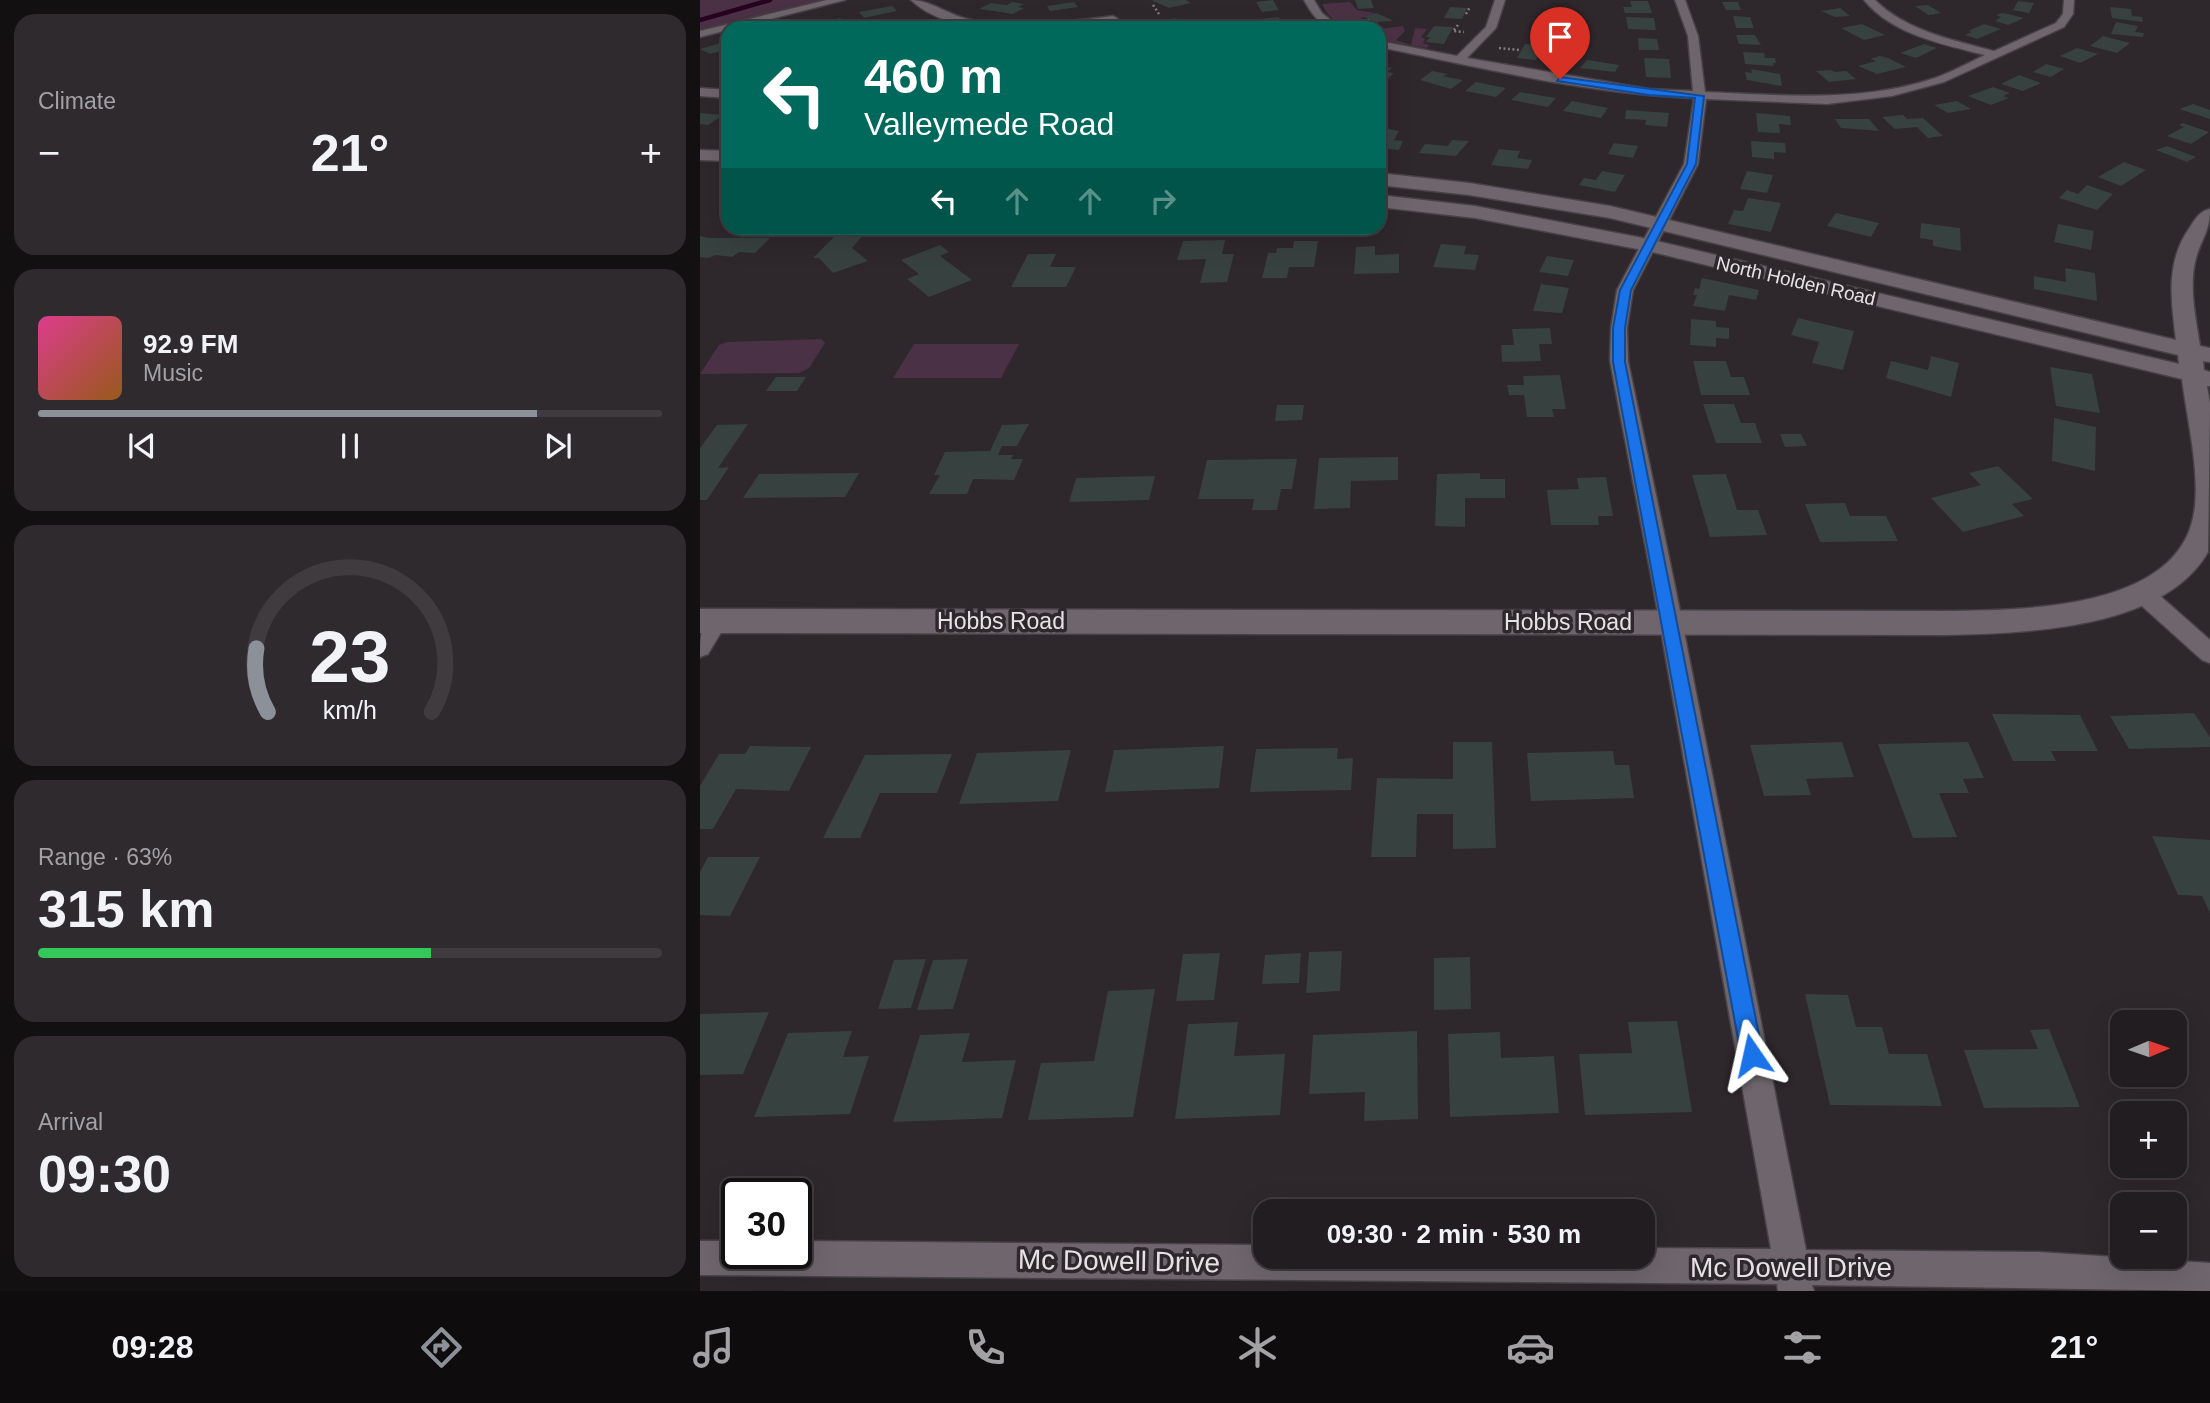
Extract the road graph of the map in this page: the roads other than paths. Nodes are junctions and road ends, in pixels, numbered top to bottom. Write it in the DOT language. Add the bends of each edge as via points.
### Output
graph roads {
  1 [pos="840,0"];
  2 [pos="916,0"];
  3 [pos="1309,0"];
  4 [pos="1500,0"];
  5 [pos="1680,0"];
  6 [pos="1869,0"];
  7 [pos="2068,0"];
  8 [pos="1113,19"];
  9 [pos="754,21"];
  10 [pos="958,21"];
  11 [pos="1094,21"];
  12 [pos="1326,21"];
  13 [pos="721,29"];
  14 [pos="700,34"];
  15 [pos="1386,45"];
  16 [pos="1996,55"];
  17 [pos="1459,60"];
  18 [pos="700,92"];
  19 [pos="721,94"];
  20 [pos="1700,96"];
  21 [pos="700,155"];
  22 [pos="721,156"];
  23 [pos="1386,180"];
  24 [pos="1386,202"];
  25 [pos="2210,215"];
  26 [pos="1661,224"];
  27 [pos="1648,245"];
  28 [pos="2201,365"];
  29 [pos="2141,592"];
  30 [pos="709,621"];
  31 [pos="1671,622"];
  32 [pos="700,648"];
  33 [pos="2210,654"];
  34 [pos="700,1258"];
  35 [pos="1794,1279"];
  36 [pos="2210,1281"];
  1 -- 9 [label="street"];
  2 -- 10 [label="street"];
  3 -- 12 [label="street"];
  4 -- 17 [label="street" via="1491,28"];
  5 -- 20 [label="street" via="1693,36"];
  6 -- 16 [label="street" via="1908,27"];
  7 -- 16 [label="street" via="2068,14 2060,25"];
  8 -- 11 [label="street"];
  13 -- 14 [label="street"];
  15 -- 17 [label="street"];
  16 -- 20 [label="street" via="1920,86 1857,97"];
  17 -- 20 [label="street" via="1614,88"];
  18 -- 19 [label="street"];
  20 -- 26 [label="street" via="1691,164"];
  21 -- 22 [label="main road"];
  23 -- 26 [label="main road, North Holden Road" via="1469,189"];
  24 -- 27 [label="main road, North Holden Road" via="1475,212"];
  25 -- 28 [label="main road, Hobbs Road" via="2191,241 2181,281"];
  26 -- 27 [label="street"];
  26 -- 28 [label="main road, North Holden Road"];
  27 -- 28 [label="main road, North Holden Road"];
  27 -- 31 [label="street" via="1625,290 1619,362"];
  28 -- 29 [label="main road, Hobbs Road" via="2207,519 2198,546 2182,565"];
  29 -- 31 [label="main road, Hobbs Road" via="2101,608 2043,620"];
  29 -- 33 [label="street"];
  30 -- 31 [label="main road, Hobbs Road"];
  30 -- 32 [label="street"];
  31 -- 35 [label="street"];
  34 -- 35 [label="street, Mc Dowell Drive"];
  35 -- 36 [label="street, Mc Dowell Drive" via="2038,1269"];
}
